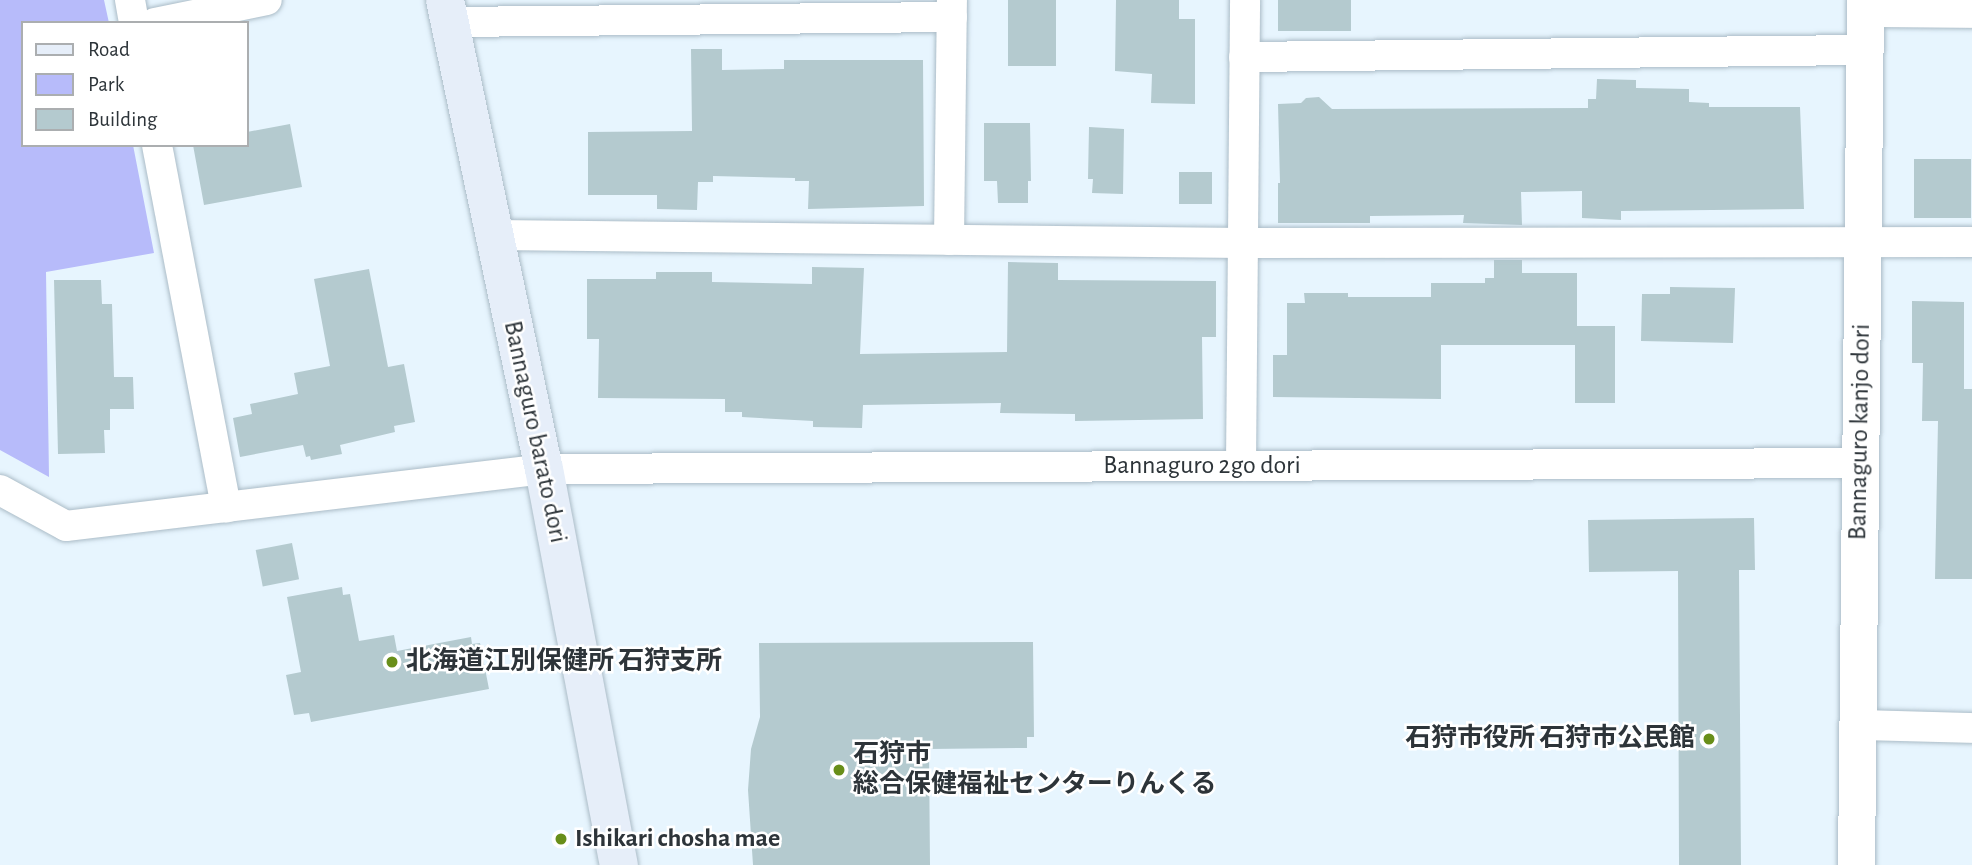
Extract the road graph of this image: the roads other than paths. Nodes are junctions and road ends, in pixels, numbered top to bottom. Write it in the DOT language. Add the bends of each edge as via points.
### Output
graph roads {
  1 [pos="130,0"];
  2 [pos="267,0"];
  3 [pos="1245,0"];
  4 [pos="1865,6"];
  5 [pos="952,8"];
  6 [pos="447,11"];
  7 [pos="1972,13"];
  8 [pos="134,21"];
  9 [pos="165,21"];
  10 [pos="1864,50"];
  11 [pos="1244,57"];
  12 [pos="157,147"];
  13 [pos="495,235"];
  14 [pos="949,240"];
  15 [pos="1862,242"];
  16 [pos="1972,242"];
  17 [pos="1243,243"];
  18 [pos="1860,463"];
  19 [pos="1241,466"];
  20 [pos="544,469"];
  21 [pos="0,490"];
  22 [pos="226,507"];
  23 [pos="1858,725"];
  24 [pos="1972,729"];
  25 [pos="619,865"];
  26 [pos="1856,865"];
  1 -- 8 [label="street"];
  2 -- 9 [label="street"];
  3 -- 11 [label="street"];
  4 -- 7 [label="street"];
  4 -- 10 [label="street, Bannaguro kanjo dori"];
  5 -- 6 [label="street"];
  5 -- 14 [label="street"];
  6 -- 13 [label="main road, Bannaguro barato dori"];
  10 -- 11 [label="street"];
  10 -- 15 [label="street, Bannaguro kanjo dori"];
  11 -- 17 [label="street"];
  12 -- 22 [label="street"];
  13 -- 14 [label="street"];
  13 -- 20 [label="main road, Bannaguro barato dori"];
  14 -- 17 [label="street"];
  15 -- 16 [label="street"];
  15 -- 17 [label="street"];
  15 -- 18 [label="street, Bannaguro kanjo dori"];
  17 -- 19 [label="street"];
  18 -- 19 [label="street, Bannaguro 2go dori"];
  18 -- 23 [label="street, Bannaguro kanjo dori"];
  19 -- 20 [label="street, Bannaguro 2go dori"];
  20 -- 22 [label="street, Bannaguro 2go dori"];
  20 -- 25 [label="main road, Bannaguro barato dori"];
  21 -- 22 [label="street, Bannaguro 2go dori" via="66,526"];
  23 -- 24 [label="street"];
  23 -- 26 [label="street, Bannaguro kanjo dori"];
}
